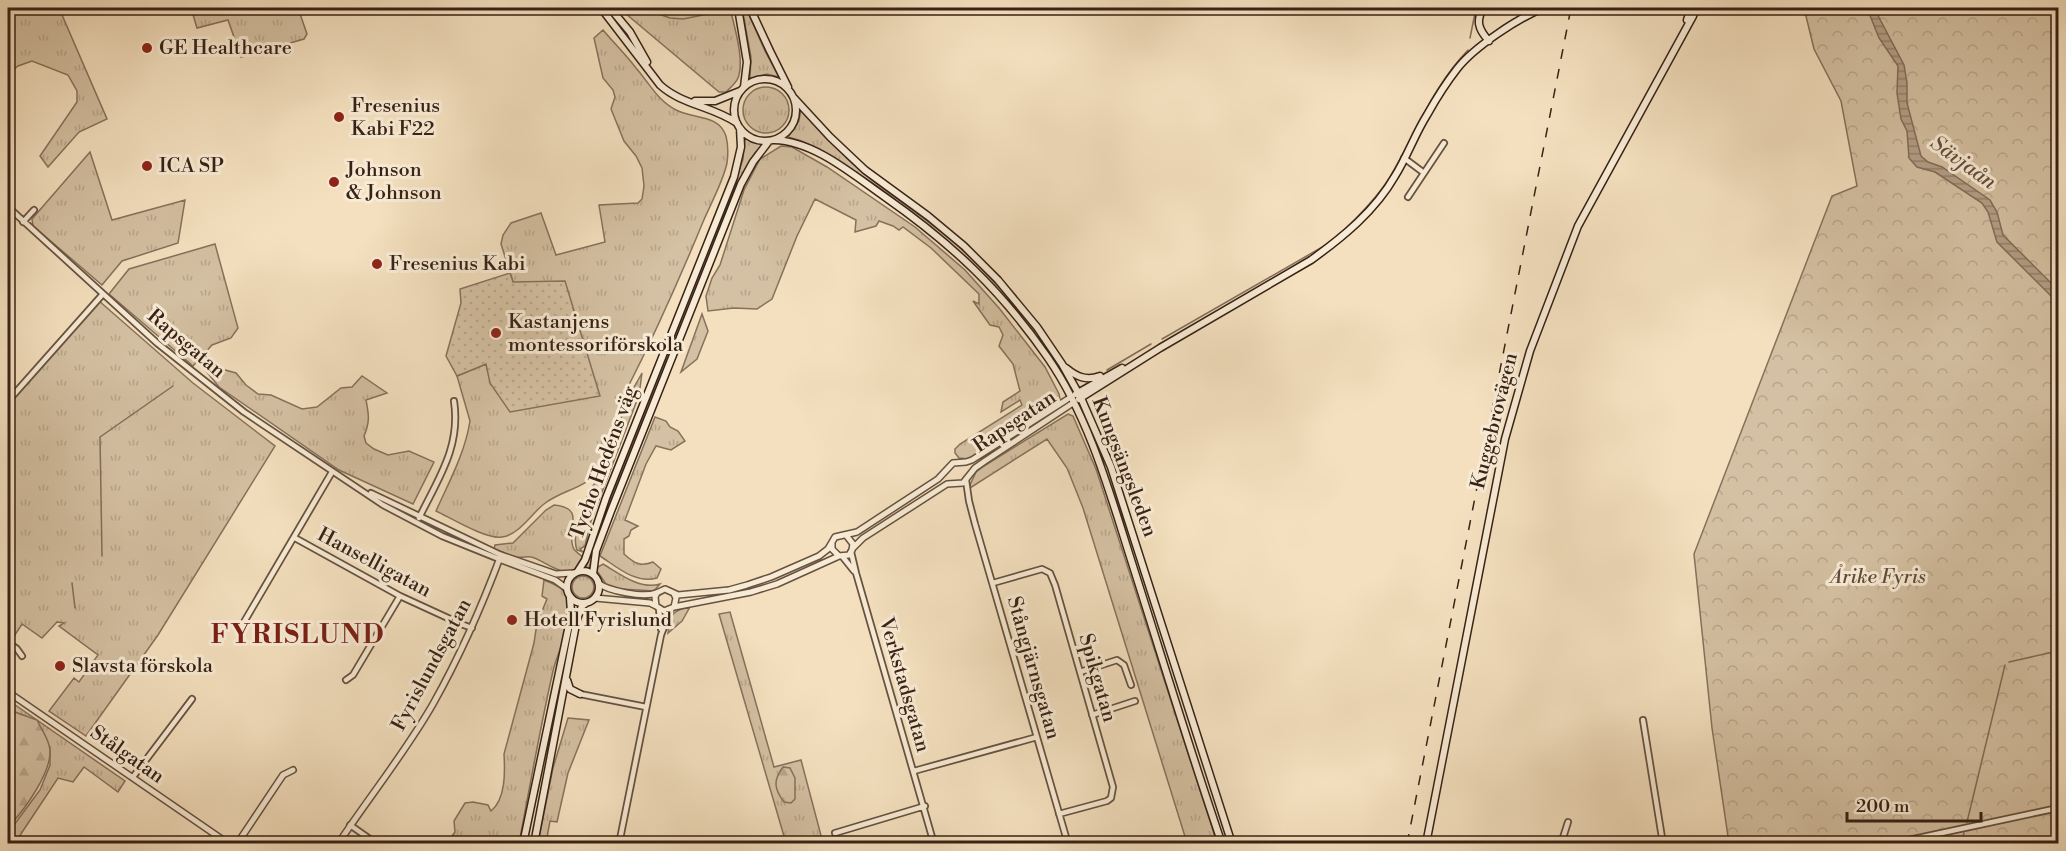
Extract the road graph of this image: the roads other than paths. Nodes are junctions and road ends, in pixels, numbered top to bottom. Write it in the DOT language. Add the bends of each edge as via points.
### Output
graph roads {
  1 [pos="601,8"];
  2 [pos="610,8"];
  3 [pos="738,8"];
  4 [pos="750,8"];
  5 [pos="1483,8"];
  6 [pos="1543,8"];
  7 [pos="1691,8"];
  8 [pos="1696,8"];
  9 [pos="1683,35"];
  10 [pos="1489,40"];
  11 [pos="742,89"];
  12 [pos="792,95"];
  13 [pos="738,126"];
  14 [pos="772,141"];
  15 [pos="1444,143"];
  16 [pos="1404,158"];
  17 [pos="1424,173"];
  18 [pos="1408,197"];
  19 [pos="8,207"];
  20 [pos="34,210"];
  21 [pos="23,222"];
  22 [pos="103,294"];
  23 [pos="1135,363"];
  24 [pos="1062,364"];
  25 [pos="1112,372"];
  26 [pos="1080,395"];
  27 [pos="1072,400"];
  28 [pos="8,401"];
  29 [pos="454,401"];
  30 [pos="962,463"];
  31 [pos="948,468"];
  32 [pos="332,472"];
  33 [pos="967,478"];
  34 [pos="956,483"];
  35 [pos="357,487"];
  36 [pos="969,501"];
  37 [pos="420,516"];
  38 [pos="416,523"];
  39 [pos="846,536"];
  40 [pos="295,538"];
  41 [pos="832,544"];
  42 [pos="852,550"];
  43 [pos="840,556"];
  44 [pos="500,557"];
  45 [pos="576,572"];
  46 [pos="856,573"];
  47 [pos="593,574"];
  48 [pos="598,583"];
  49 [pos="993,583"];
  50 [pos="566,588"];
  51 [pos="657,593"];
  52 [pos="674,594"];
  53 [pos="400,596"];
  54 [pos="570,598"];
  55 [pos="595,598"];
  56 [pos="586,603"];
  57 [pos="658,608"];
  58 [pos="673,608"];
  59 [pos="244,622"];
  60 [pos="472,628"];
  61 [pos="661,635"];
  62 [pos="8,642"];
  63 [pos="22,656"];
  64 [pos="1080,672"];
  65 [pos="567,675"];
  66 [pos="346,680"];
  67 [pos="1131,685"];
  68 [pos="8,692"];
  69 [pos="580,694"];
  70 [pos="192,699"];
  71 [pos="562,700"];
  72 [pos="1135,701"];
  73 [pos="646,707"];
  74 [pos="1092,715"];
  75 [pos="1643,720"];
  76 [pos="1037,737"];
  77 [pos="293,770"];
  78 [pos="914,771"];
  79 [pos="133,777"];
  80 [pos="925,806"];
  81 [pos="2058,808"];
  82 [pos="1059,814"];
  83 [pos="1568,822"];
  84 [pos="350,825"];
  85 [pos="835,832"];
  86 [pos="229,843"];
  87 [pos="237,843"];
  88 [pos="338,843"];
  89 [pos="377,843"];
  90 [pos="523,843"];
  91 [pos="534,843"];
  92 [pos="619,843"];
  93 [pos="934,843"];
  94 [pos="1068,843"];
  95 [pos="1222,843"];
  96 [pos="1232,843"];
  97 [pos="1426,843"];
  98 [pos="1562,843"];
  99 [pos="1663,843"];
  100 [pos="1890,843"];
  1 -- 13 [label="main road" via="671,95 712,110"];
  2 -- 11 [label="main road" via="661,81 678,95 708,102"];
  3 -- 11 [label="main road" via="747,62"];
  4 -- 12 [label="main road"];
  5 -- 10 [label="main road" via="1479,27"];
  6 -- 10 [label="main road"];
  7 -- 9 [label="main road, Kuggebrovägen"];
  8 -- 9 [label="main road, Kuggebrovägen"];
  9 -- 97 [label="main road, Kuggebrovägen" via="1578,225 1530,351 1504,439"];
  10 -- 16 [label="main road" via="1458,67 1426,115"];
  11 -- 12 [label="main road" via="751,82 769,79 785,86"];
  11 -- 13 [label="main road" via="734,106"];
  12 -- 14 [label="main road" via="796,113 791,127"];
  12 -- 24 [label="main road, Kungsängsleden" via="866,170 946,231 998,280"];
  13 -- 14 [label="main road" via="753,139"];
  13 -- 45 [label="main road, Tycho Hedéns väg" via="741,147 734,177 585,560"];
  14 -- 27 [label="main road, Kungsängsleden" via="799,143 818,152 952,248 1012,311 1048,358"];
  14 -- 47 [label="main road, Tycho Hedéns väg" via="753,162 741,184 610,511"];
  15 -- 17 [label="street"];
  16 -- 17 [label="street"];
  16 -- 23 [label="main road" via="1377,202 1336,242"];
  17 -- 18 [label="street"];
  19 -- 21 [label="street, Rapsgatan"];
  20 -- 21 [label="street"];
  21 -- 22 [label="street, Rapsgatan"];
  22 -- 28 [label="street"];
  22 -- 32 [label="street, Rapsgatan" via="204,381"];
  23 -- 25 [label="main road"];
  23 -- 26 [label="main road"];
  24 -- 25 [label="main road" via="1086,379"];
  24 -- 26 [label="main road, Kungsängsleden"];
  25 -- 26 [label="main road"];
  26 -- 27 [label="main road, Rapsgatan"];
  26 -- 96 [label="main road, Kungsängsleden" via="1110,466"];
  27 -- 30 [label="street, Rapsgatan"];
  27 -- 33 [label="street, Rapsgatan"];
  27 -- 95 [label="main road, Kungsängsleden" via="1105,481"];
  29 -- 37 [label="street" via="453,445"];
  30 -- 31 [label="street" via="953,463"];
  30 -- 33 [label="street" via="968,469"];
  31 -- 34 [label="street" via="948,476"];
  31 -- 39 [label="street" via="935,481"];
  32 -- 35 [label="street, Rapsgatan"];
  32 -- 40 [label="street"];
  33 -- 34 [label="street"];
  33 -- 36 [label="street, Stångjärnsgatan"];
  34 -- 36 [label="street, Stångjärnsgatan"];
  34 -- 42 [label="street" via="947,484 862,538"];
  35 -- 37 [label="street, Rapsgatan"];
  35 -- 38 [label="street, Rapsgatan"];
  36 -- 49 [label="street, Stångjärnsgatan"];
  37 -- 38 [label="street"];
  37 -- 44 [label="street, Rapsgatan"];
  38 -- 44 [label="street, Rapsgatan"];
  39 -- 41 [label="street" via="838,536"];
  39 -- 42 [label="street" via="852,540"];
  40 -- 53 [label="street, Hanselligatan"];
  40 -- 59 [label="street"];
  41 -- 43 [label="street"];
  41 -- 52 [label="street" via="819,556 747,585"];
  42 -- 43 [label="street"];
  42 -- 46 [label="street, Verkstadsgatan"];
  43 -- 46 [label="street, Verkstadsgatan"];
  43 -- 58 [label="street" via="777,584"];
  44 -- 45 [label="street, Rapsgatan" via="556,574"];
  44 -- 50 [label="street, Rapsgatan"];
  44 -- 60 [label="street, Fyrislundsgatan"];
  45 -- 47 [label="main road"];
  45 -- 50 [label="main road" via="569,577"];
  46 -- 78 [label="street, Verkstadsgatan"];
  47 -- 48 [label="main road"];
  48 -- 51 [label="street" via="617,591"];
  48 -- 55 [label="main road"];
  49 -- 64 [label="street, Spikgatan" via="1037,570 1048,571"];
  49 -- 76 [label="street, Stångjärnsgatan"];
  50 -- 54 [label="main road"];
  51 -- 52 [label="street" via="666,590"];
  51 -- 57 [label="street"];
  52 -- 58 [label="street"];
  53 -- 60 [label="street, Hanselligatan"];
  53 -- 66 [label="street" via="353,675"];
  54 -- 56 [label="main road"];
  54 -- 90 [label="main road" via="569,625"];
  55 -- 56 [label="main road"];
  55 -- 57 [label="street" via="650,603"];
  56 -- 65 [label="main road" via="577,619"];
  57 -- 58 [label="street"];
  57 -- 61 [label="street"];
  58 -- 61 [label="street"];
  60 -- 84 [label="street, Fyrislundsgatan" via="433,704"];
  61 -- 73 [label="street"];
  62 -- 63 [label="street"];
  64 -- 67 [label="street" via="1117,660 1124,665"];
  64 -- 74 [label="street, Spikgatan"];
  65 -- 69 [label="main road" via="570,689"];
  65 -- 71 [label="main road"];
  68 -- 79 [label="street, Stålgatan"];
  69 -- 71 [label="main road"];
  69 -- 73 [label="street"];
  70 -- 79 [label="street"];
  71 -- 91 [label="main road"];
  72 -- 74 [label="street"];
  73 -- 92 [label="street"];
  74 -- 82 [label="street, Spikgatan" via="1113,787 1111,798"];
  75 -- 99 [label="street"];
  76 -- 78 [label="street"];
  76 -- 82 [label="street, Stångjärnsgatan"];
  77 -- 87 [label="street" via="283,774"];
  78 -- 80 [label="street, Verkstadsgatan"];
  79 -- 86 [label="street, Stålgatan"];
  80 -- 85 [label="street"];
  80 -- 93 [label="street, Verkstadsgatan"];
  81 -- 100 [label="street"];
  82 -- 94 [label="street, Stångjärnsgatan"];
  83 -- 98 [label="street"];
  84 -- 88 [label="street, Fyrislundsgatan"];
  84 -- 89 [label="street"];
}
